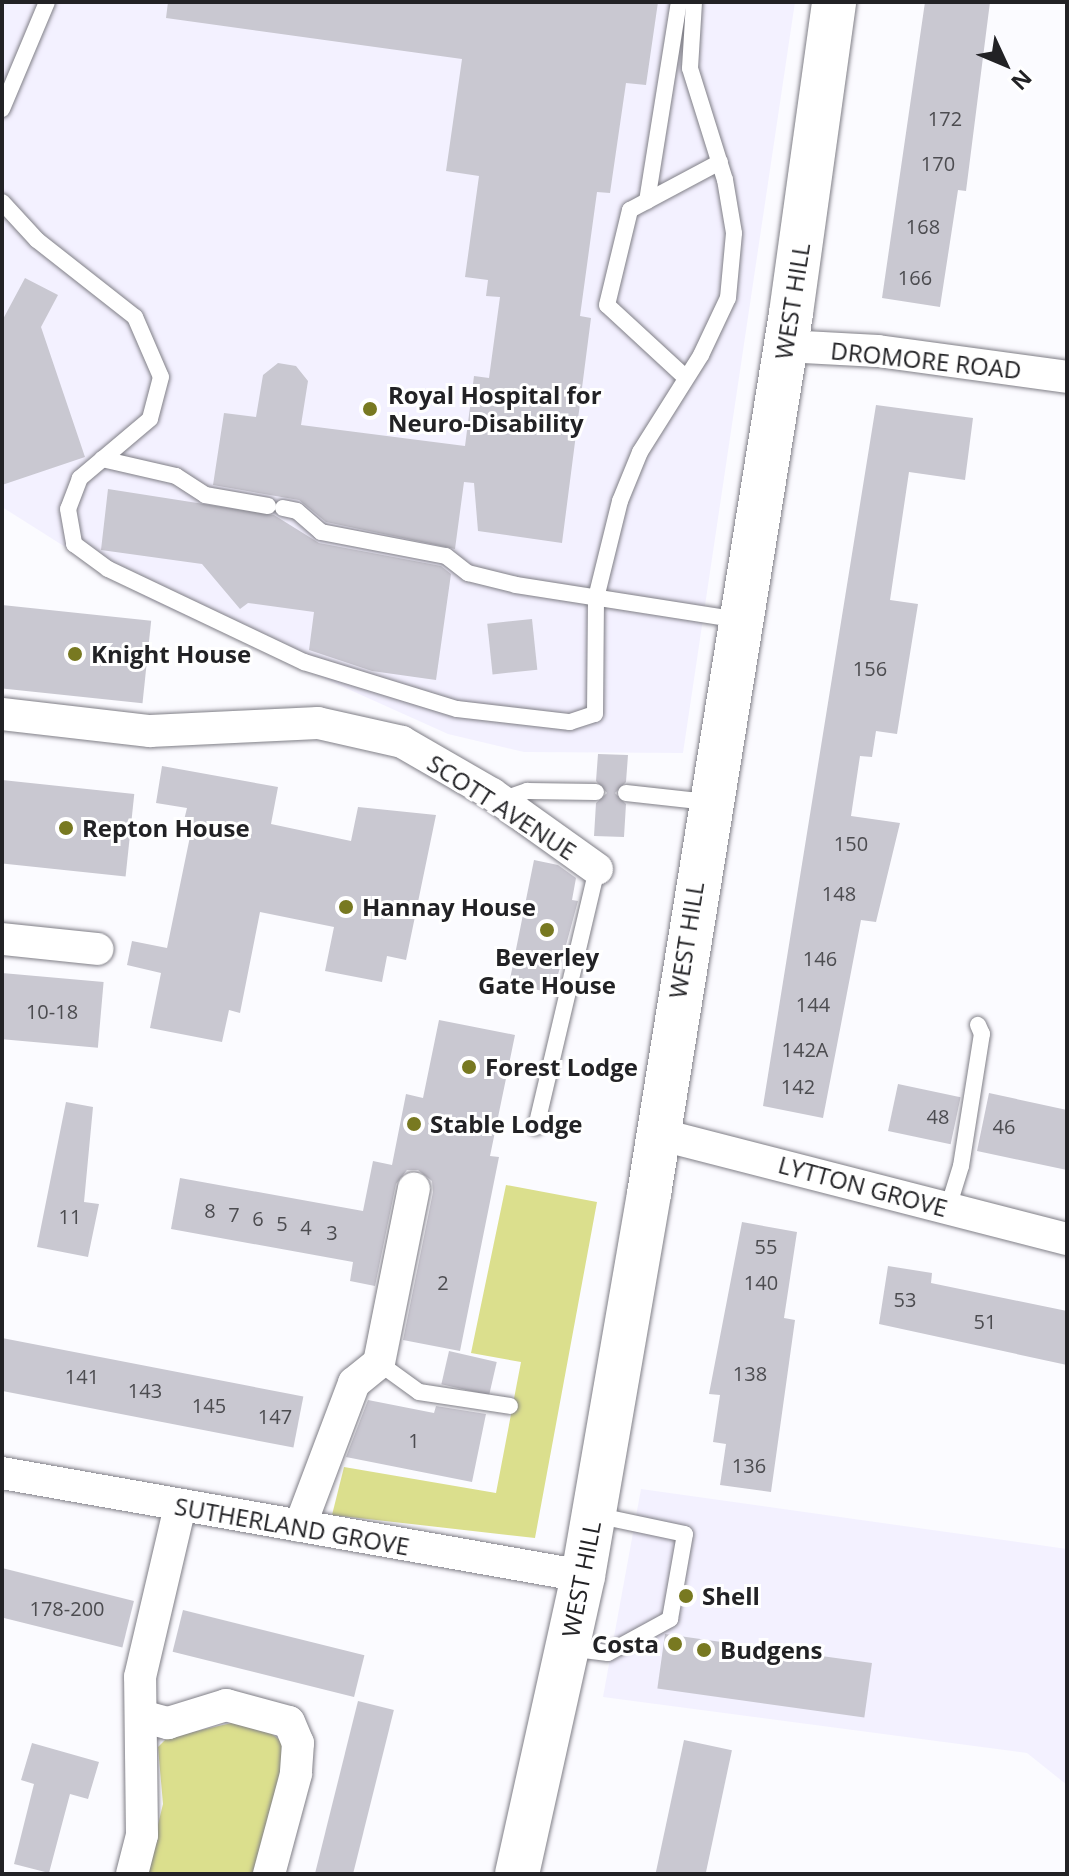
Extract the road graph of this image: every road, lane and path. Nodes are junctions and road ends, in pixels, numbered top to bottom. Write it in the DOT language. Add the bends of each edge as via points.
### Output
graph roads {
  1 [pos="47,2"];
  2 [pos="679,2"];
  3 [pos="694,2"];
  4 [pos="834,2"];
  5 [pos="2,109"];
  6 [pos="720,162"];
  7 [pos="647,201"];
  8 [pos="2,202"];
  9 [pos="785,346"];
  10 [pos="685,377"];
  11 [pos="1067,377"];
  12 [pos="102,459"];
  13 [pos="596,598"];
  14 [pos="741,620"];
  15 [pos="2,714"];
  16 [pos="596,792"];
  17 [pos="626,793"];
  18 [pos="501,800"];
  19 [pos="708,802"];
  20 [pos="597,869"];
  21 [pos="2,939"];
  22 [pos="97,949"];
  23 [pos="978,1025"];
  24 [pos="536,1127"];
  25 [pos="658,1134"];
  26 [pos="414,1188"];
  27 [pos="948,1208"];
  28 [pos="1067,1239"];
  29 [pos="379,1363"];
  30 [pos="510,1406"];
  31 [pos="2,1473"];
  32 [pos="180,1506"];
  33 [pos="594,1514"];
  34 [pos="300,1526"];
  35 [pos="583,1576"];
  36 [pos="568,1648"];
  37 [pos="141,1716"];
  38 [pos="132,1874"];
  39 [pos="269,1874"];
  40 [pos="517,1874"];
  1 -- 5 [label="lane"];
  2 -- 7 [label="lane"];
  3 -- 6 [label="lane" via="690,68"];
  4 -- 9 [label="highway, WEST HILL"];
  6 -- 7 [label="lane"];
  6 -- 10 [label="lane" via="734,233 728,298"];
  7 -- 10 [label="lane" via="630,210 607,305"];
  8 -- 12 [label="lane" via="37,240 135,317 152,344 161,377 150,419"];
  9 -- 11 [label="street, DROMORE ROAD" via="878,351"];
  9 -- 14 [label="highway, WEST HILL"];
  10 -- 13 [label="lane" via="640,452 605,549"];
  12 -- 13 [label="lane" via="176,476 205,495 297,511 321,532 446,556 468,573 516,585"];
  12 -- 13 [label="lane" via="80,478 68,509 74,544 108,569 304,662 457,709 570,722 595,714"];
  13 -- 14 [label="lane"];
  14 -- 19 [label="highway, WEST HILL"];
  15 -- 18 [label="street, SCOTT AVENUE" via="150,731 318,723 402,742"];
  16 -- 18 [label="lane" via="527,791"];
  17 -- 19 [label="lane"];
  18 -- 20 [label="street, SCOTT AVENUE"];
  19 -- 25 [label="highway, WEST HILL"];
  20 -- 24 [label="lane, SCOTT AVENUE"];
  21 -- 22 [label="street"];
  23 -- 27 [label="lane" via="982,1034 964,1152"];
  25 -- 27 [label="street, LYTTON GROVE"];
  25 -- 33 [label="highway, WEST HILL"];
  26 -- 29 [label="street"];
  27 -- 28 [label="street, LYTTON GROVE"];
  29 -- 30 [label="lane" via="419,1392"];
  29 -- 34 [label="street" via="354,1383"];
  31 -- 32 [label="street, SUTHERLAND GROVE"];
  32 -- 34 [label="street, SUTHERLAND GROVE"];
  32 -- 37 [label="street" via="147,1636"];
  33 -- 35 [label="highway, WEST HILL"];
  33 -- 36 [label="lane" via="685,1534 670,1619 608,1653"];
  34 -- 35 [label="street, SUTHERLAND GROVE"];
  35 -- 36 [label="highway, WEST HILL"];
  36 -- 40 [label="highway, WEST HILL"];
  37 -- 38 [label="street" via="142,1835"];
  37 -- 39 [label="street" via="168,1723 226,1705 289,1722 298,1743 296,1774"];
}
